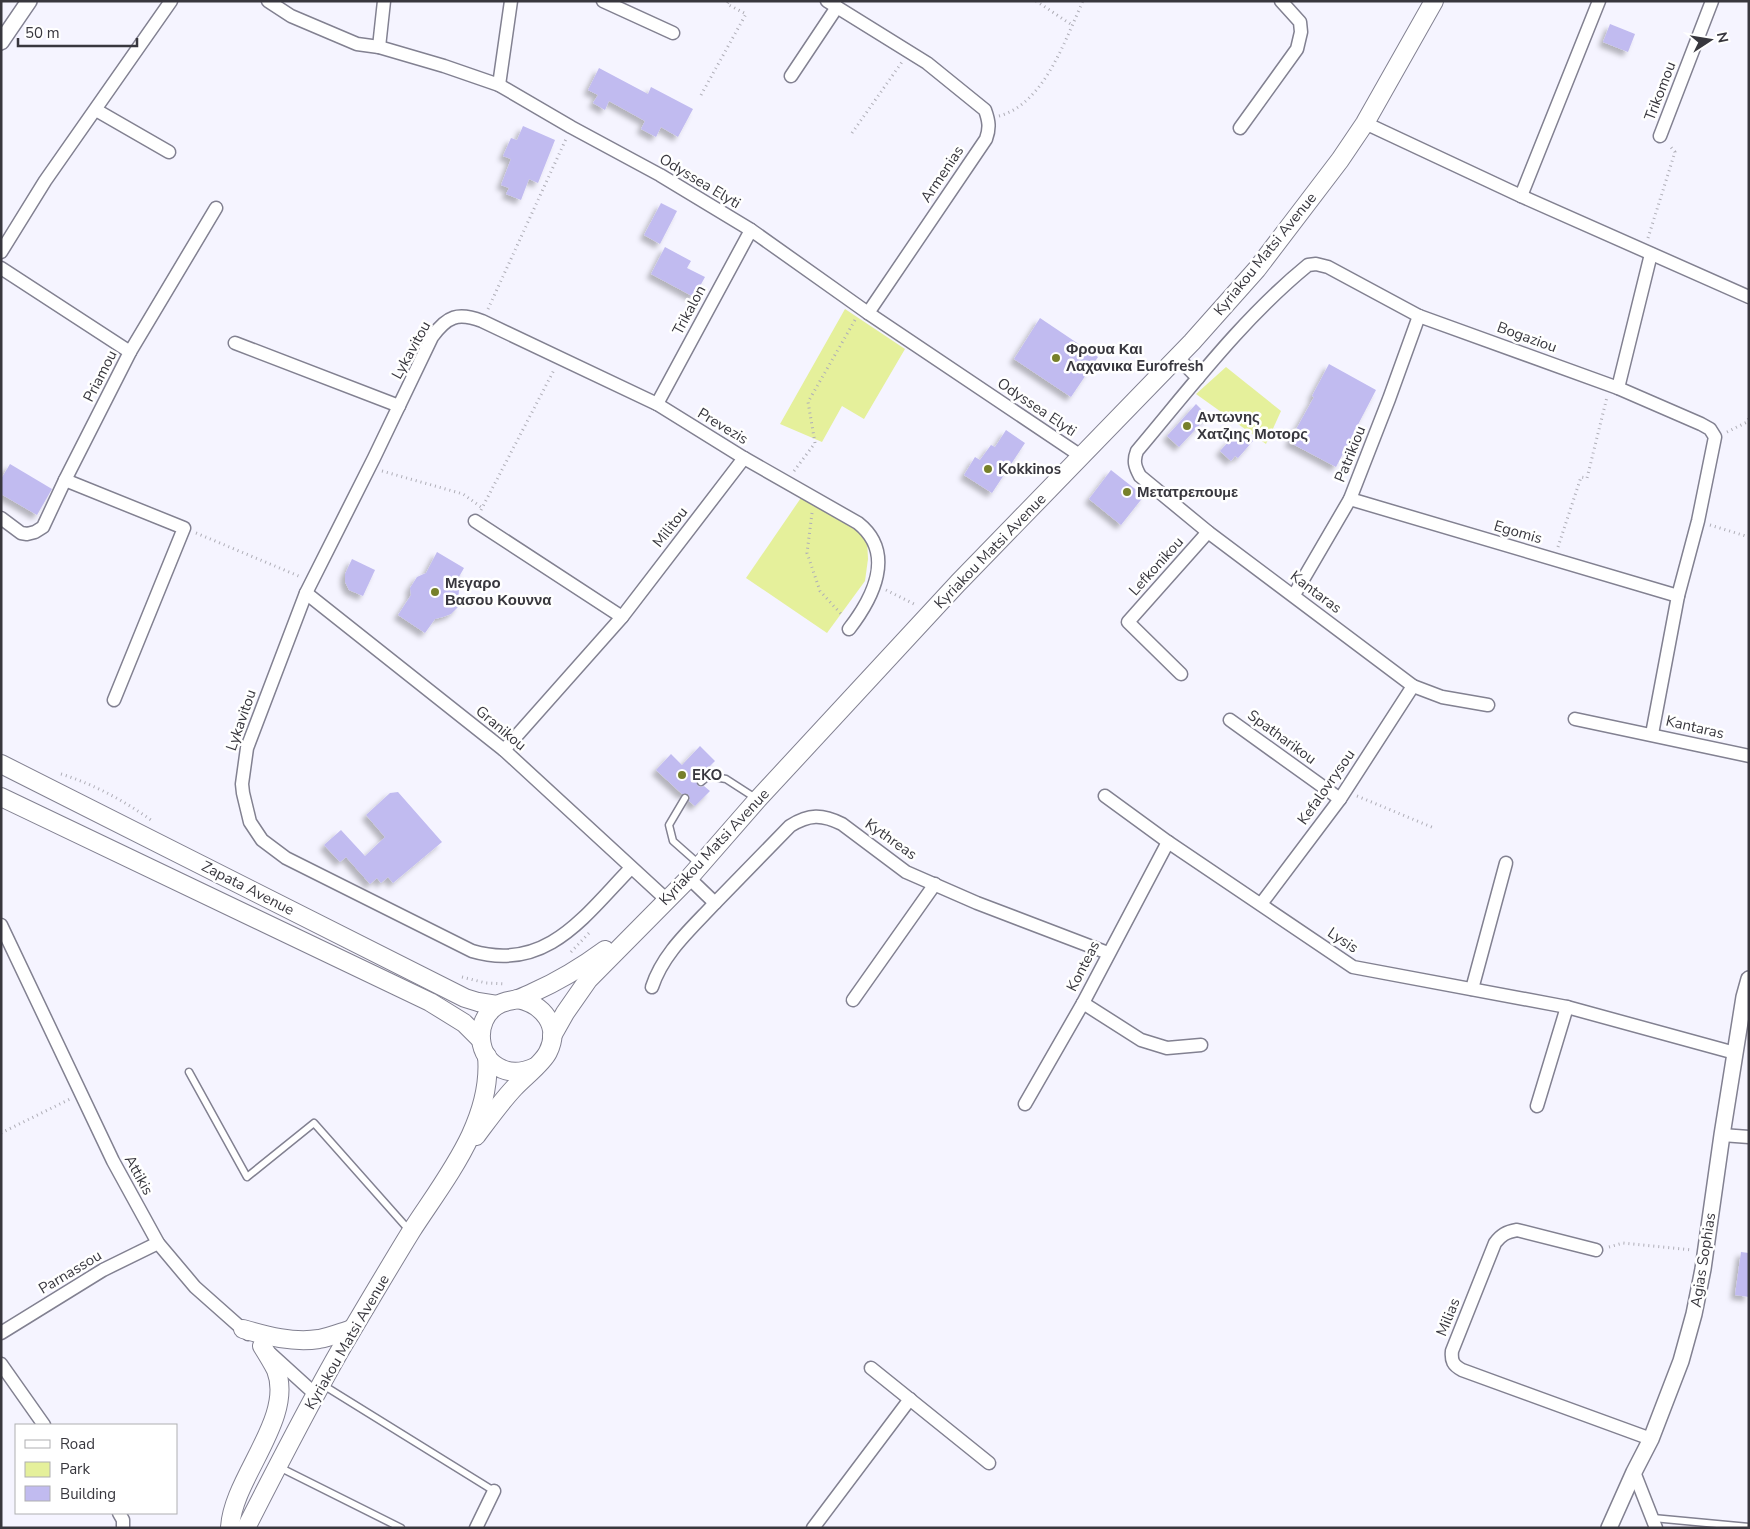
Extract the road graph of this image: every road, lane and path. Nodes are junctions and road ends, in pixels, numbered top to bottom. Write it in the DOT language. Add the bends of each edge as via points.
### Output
graph roads {
  1 [pos="29,1"];
  2 [pos="171,1"];
  3 [pos="268,1"];
  4 [pos="384,1"];
  5 [pos="511,1"];
  6 [pos="603,1"];
  7 [pos="729,1"];
  8 [pos="1036,1"];
  9 [pos="1083,1"];
  10 [pos="1281,1"];
  11 [pos="1434,1"];
  12 [pos="1599,1"];
  13 [pos="1712,1"];
  14 [pos="832,4"];
  15 [pos="1072,26"];
  16 [pos="673,33"];
  17 [pos="1,42"];
  18 [pos="379,47"];
  19 [pos="910,52"];
  20 [pos="791,76"];
  21 [pos="499,85"];
  22 [pos="701,95"];
  23 [pos="96,110"];
  24 [pos="989,119"];
  25 [pos="1365,122"];
  26 [pos="571,127"];
  27 [pos="1240,128"];
  28 [pos="852,133"];
  29 [pos="1660,136"];
  30 [pos="169,152"];
  31 [pos="1521,196"];
  32 [pos="216,208"];
  33 [pos="750,230"];
  34 [pos="1,252"];
  35 [pos="1647,253"];
  36 [pos="1,268"];
  37 [pos="1749,297"];
  38 [pos="864,311"];
  39 [pos="459,316"];
  40 [pos="1419,316"];
  41 [pos="482,320"];
  42 [pos="235,343"];
  43 [pos="130,352"];
  44 [pos="1177,357"];
  45 [pos="560,358"];
  46 [pos="1198,378"];
  47 [pos="1614,386"];
  48 [pos="657,404"];
  49 [pos="399,406"];
  50 [pos="1749,418"];
  51 [pos="1715,437"];
  52 [pos="1081,456"];
  53 [pos="744,458"];
  54 [pos="369,468"];
  55 [pos="65,480"];
  56 [pos="786,482"];
  57 [pos="814,497"];
  58 [pos="1350,499"];
  59 [pos="482,508"];
  60 [pos="1,518"];
  61 [pos="475,521"];
  62 [pos="1698,521"];
  63 [pos="184,528"];
  64 [pos="1208,532"];
  65 [pos="1749,537"];
  66 [pos="1554,559"];
  67 [pos="312,581"];
  68 [pos="874,584"];
  69 [pos="306,593"];
  70 [pos="1294,595"];
  71 [pos="1678,596"];
  72 [pos="931,612"];
  73 [pos="622,617"];
  74 [pos="850,627"];
  75 [pos="1182,674"];
  76 [pos="1413,686"];
  77 [pos="114,700"];
  78 [pos="1488,705"];
  79 [pos="1575,719"];
  80 [pos="1230,720"];
  81 [pos="1652,734"];
  82 [pos="504,750"];
  83 [pos="1749,756"];
  84 [pos="1,764"];
  85 [pos="701,782"];
  86 [pos="1342,795"];
  87 [pos="1105,796"];
  88 [pos="1,797"];
  89 [pos="686,798"];
  90 [pos="758,799"];
  91 [pos="1434,828"];
  92 [pos="1168,842"];
  93 [pos="1506,863"];
  94 [pos="631,868"];
  95 [pos="695,871"];
  96 [pos="935,884"];
  97 [pos="667,900"];
  98 [pos="715,903"];
  99 [pos="1262,904"];
  100 [pos="649,916"];
  101 [pos="1,925"];
  102 [pos="1108,954"];
  103 [pos="1749,979"];
  104 [pos="652,986"];
  105 [pos="1472,989"];
  106 [pos="517,1000"];
  107 [pos="853,1000"];
  108 [pos="1083,1003"];
  109 [pos="497,1005"];
  110 [pos="1567,1007"];
  111 [pos="552,1036"];
  112 [pos="1201,1045"];
  113 [pos="484,1048"];
  114 [pos="1735,1053"];
  115 [pos="535,1067"];
  116 [pos="189,1072"];
  117 [pos="81,1093"];
  118 [pos="1025,1104"];
  119 [pos="1536,1106"];
  120 [pos="1,1134"];
  121 [pos="1722,1134"];
  122 [pos="1749,1137"];
  123 [pos="456,1160"];
  124 [pos="411,1232"];
  125 [pos="158,1243"];
  126 [pos="1596,1250"];
  127 [pos="1706,1251"];
  128 [pos="242,1329"];
  129 [pos="352,1329"];
  130 [pos="1,1333"];
  131 [pos="262,1346"];
  132 [pos="1,1364"];
  133 [pos="872,1368"];
  134 [pos="318,1389"];
  135 [pos="910,1399"];
  136 [pos="43,1424"];
  137 [pos="1651,1439"];
  138 [pos="989,1463"];
  139 [pos="278,1466"];
  140 [pos="1634,1472"];
  141 [pos="494,1491"];
  142 [pos="120,1514"];
  143 [pos="1654,1523"];
  144 [pos="1749,1527"];
  145 [pos="123,1528"];
  146 [pos="230,1528"];
  147 [pos="246,1528"];
  148 [pos="401,1528"];
  149 [pos="476,1528"];
  150 [pos="813,1528"];
  151 [pos="1609,1528"];
  1 -- 17 [label="street"];
  2 -- 23 [label="street"];
  3 -- 18 [label="street, Odyssea Elyti" via="291,16 357,44"];
  4 -- 18 [label="street"];
  5 -- 21 [label="street"];
  6 -- 16 [label="street"];
  7 -- 22 [label="path" via="727,4 746,14"];
  8 -- 15 [label="path"];
  9 -- 15 [label="path"];
  10 -- 27 [label="street" via="1300,22 1297,49"];
  11 -- 25 [label="main road, Kyriakou Matsi Avenue"];
  12 -- 31 [label="street"];
  13 -- 29 [label="street, Trikomou"];
  14 -- 19 [label="street"];
  14 -- 20 [label="street"];
  15 -- 24 [label="path" via="1049,72 1030,99 1011,113"];
  18 -- 21 [label="street, Odyssea Elyti"];
  19 -- 24 [label="street" via="984,110"];
  19 -- 28 [label="path"];
  21 -- 26 [label="street, Odyssea Elyti"];
  23 -- 30 [label="street"];
  23 -- 34 [label="street"];
  24 -- 38 [label="street, Armenias" via="986,139"];
  25 -- 31 [label="street"];
  25 -- 44 [label="main road, Kyriakou Matsi Avenue" via="1257,269"];
  26 -- 33 [label="street, Odyssea Elyti" via="660,175"];
  26 -- 41 [label="path"];
  29 -- 35 [label="path" via="1675,152"];
  31 -- 35 [label="street"];
  32 -- 43 [label="street"];
  33 -- 38 [label="street, Odyssea Elyti"];
  33 -- 48 [label="street, Trikalon"];
  35 -- 37 [label="street"];
  35 -- 47 [label="street"];
  36 -- 43 [label="street, Priamou"];
  38 -- 52 [label="street, Odyssea Elyti"];
  38 -- 56 [label="path" via="808,402 815,443"];
  39 -- 41 [label="street, Prevezis"];
  39 -- 49 [label="street, Lykavitou" via="448,320 436,332"];
  40 -- 46 [label="street, Bogaziou" via="1328,266 1308,265 1264,305"];
  40 -- 47 [label="street, Bogaziou"];
  40 -- 58 [label="street, Patrikiou"];
  41 -- 45 [label="street, Prevezis"];
  42 -- 49 [label="street"];
  43 -- 55 [label="street, Priamou"];
  44 -- 46 [label="street"];
  44 -- 52 [label="main road, Kyriakou Matsi Avenue"];
  45 -- 48 [label="street, Prevezis"];
  45 -- 59 [label="path"];
  46 -- 64 [label="street, Kantaras" via="1134,458 1140,476"];
  47 -- 51 [label="street, Bogaziou" via="1701,424"];
  47 -- 66 [label="path" via="1587,478 1581,477"];
  48 -- 53 [label="street, Prevezis"];
  49 -- 54 [label="street, Lykavitou"];
  50 -- 51 [label="path" via="1747,422"];
  51 -- 62 [label="street"];
  52 -- 72 [label="main road, Kyriakou Matsi Avenue"];
  53 -- 56 [label="street, Prevezis"];
  53 -- 73 [label="street, Militou"];
  54 -- 59 [label="path" via="463,494"];
  54 -- 67 [label="street, Lykavitou"];
  55 -- 60 [label="street, Priamou" via="43,527 35,532 21,533"];
  55 -- 63 [label="street"];
  56 -- 57 [label="street, Prevezis"];
  57 -- 68 [label="street, Prevezis" via="848,516 870,534 878,557"];
  57 -- 74 [label="path" via="807,553 820,591"];
  58 -- 66 [label="street, Egomis"];
  58 -- 70 [label="street, Patrikiou"];
  59 -- 61 [label="path"];
  61 -- 73 [label="street"];
  62 -- 65 [label="path"];
  62 -- 71 [label="street"];
  63 -- 67 [label="path"];
  63 -- 77 [label="street"];
  64 -- 70 [label="street, Kantaras"];
  64 -- 75 [label="street, Lefkonikou" via="1128,622"];
  66 -- 71 [label="street, Egomis"];
  67 -- 69 [label="street, Lykavitou"];
  68 -- 72 [label="path"];
  68 -- 74 [label="street, Prevezis" via="864,608"];
  69 -- 82 [label="street, Granikou"];
  69 -- 94 [label="street, Lykavitou" via="244,760 243,793 248,814 257,834 267,845 286,858 472,951 493,956 525,954 552,943"];
  70 -- 76 [label="street, Kantaras"];
  71 -- 81 [label="street"];
  72 -- 90 [label="main road, Kyriakou Matsi Avenue"];
  73 -- 82 [label="street, Militou"];
  76 -- 78 [label="street, Kantaras" via="1442,697"];
  76 -- 86 [label="street, Kefalovrysou"];
  79 -- 81 [label="street, Kantaras"];
  80 -- 86 [label="street, Spatharikou"];
  81 -- 83 [label="street, Kantaras"];
  82 -- 94 [label="street, Granikou"];
  84 -- 109 [label="main road, Zapata Avenue" via="458,994"];
  85 -- 90 [label="lane" via="708,776 726,780"];
  86 -- 91 [label="path"];
  86 -- 99 [label="street, Kefalovrysou"];
  87 -- 92 [label="street, Lysis"];
  88 -- 113 [label="main road, Zapata Avenue" via="430,1002 464,1023"];
  89 -- 95 [label="lane" via="669,824 673,841"];
  90 -- 95 [label="main road, Kyriakou Matsi Avenue"];
  92 -- 99 [label="street, Lysis"];
  92 -- 102 [label="street, Konteas"];
  93 -- 105 [label="street"];
  94 -- 97 [label="street, Granikou"];
  95 -- 97 [label="main road, Kyriakou Matsi Avenue"];
  95 -- 98 [label="street"];
  96 -- 98 [label="street, Kythreas" via="906,872 842,824 810,816 781,834"];
  96 -- 102 [label="street, Kythreas"];
  96 -- 107 [label="street"];
  97 -- 100 [label="main road, Kyriakou Matsi Avenue"];
  98 -- 104 [label="street, Kythreas" via="669,952"];
  99 -- 105 [label="street, Lysis" via="1353,966"];
  100 -- 106 [label="main road, Kyriakou Matsi Avenue" via="561,980"];
  100 -- 111 [label="main road, Kyriakou Matsi Avenue" via="588,980"];
  101 -- 117 [label="street, Attikis"];
  102 -- 108 [label="street, Konteas"];
  103 -- 114 [label="street, Agias Sophias"];
  105 -- 110 [label="street, Lysis"];
  106 -- 109 [label="main road, Kyriakou Matsi Avenue"];
  106 -- 111 [label="main road" via="535,1005 542,1011"];
  108 -- 112 [label="street" via="1142,1040 1167,1048"];
  108 -- 118 [label="street, Konteas"];
  109 -- 113 [label="main road, Kyriakou Matsi Avenue" via="484,1020 481,1030"];
  110 -- 114 [label="street, Lysis"];
  110 -- 119 [label="street"];
  111 -- 115 [label="main road, Kyriakou Matsi Avenue" via="548,1054"];
  113 -- 115 [label="main road" via="493,1063 509,1071"];
  113 -- 123 [label="main road, Kyriakou Matsi Avenue" via="488,1071 484,1099"];
  114 -- 121 [label="street, Agias Sophias"];
  115 -- 123 [label="main road, Kyriakou Matsi Avenue"];
  116 -- 124 [label="lane" via="247,1177 314,1123"];
  117 -- 120 [label="path"];
  117 -- 125 [label="street, Attikis" via="113,1161"];
  121 -- 122 [label="street"];
  121 -- 127 [label="street, Agias Sophias"];
  123 -- 124 [label="main road, Kyriakou Matsi Avenue"];
  124 -- 129 [label="main road, Kyriakou Matsi Avenue"];
  125 -- 128 [label="street, Attikis" via="195,1287"];
  125 -- 130 [label="street, Parnassou" via="103,1270"];
  126 -- 127 [label="path" via="1623,1243"];
  126 -- 137 [label="street, Milias" via="1517,1230 1500,1236 1451,1360 1462,1370"];
  127 -- 137 [label="street, Agias Sophias" via="1681,1361"];
  128 -- 129 [label="main road" via="302,1340 320,1339"];
  128 -- 131 [label="street, Attikis"];
  129 -- 134 [label="main road, Kyriakou Matsi Avenue"];
  131 -- 134 [label="street, Attikis"];
  131 -- 146 [label="main road" via="276,1371 278,1402 265,1439 234,1504"];
  132 -- 136 [label="street"];
  133 -- 135 [label="street"];
  134 -- 139 [label="main road, Kyriakou Matsi Avenue"];
  134 -- 141 [label="lane"];
  135 -- 138 [label="street"];
  135 -- 150 [label="street"];
  137 -- 140 [label="street, Agias Sophias"];
  139 -- 147 [label="main road, Kyriakou Matsi Avenue"];
  139 -- 148 [label="lane"];
  140 -- 143 [label="street"];
  140 -- 151 [label="street, Agias Sophias"];
  141 -- 149 [label="street"];
  142 -- 145 [label="street"];
  143 -- 144 [label="lane"];
}
